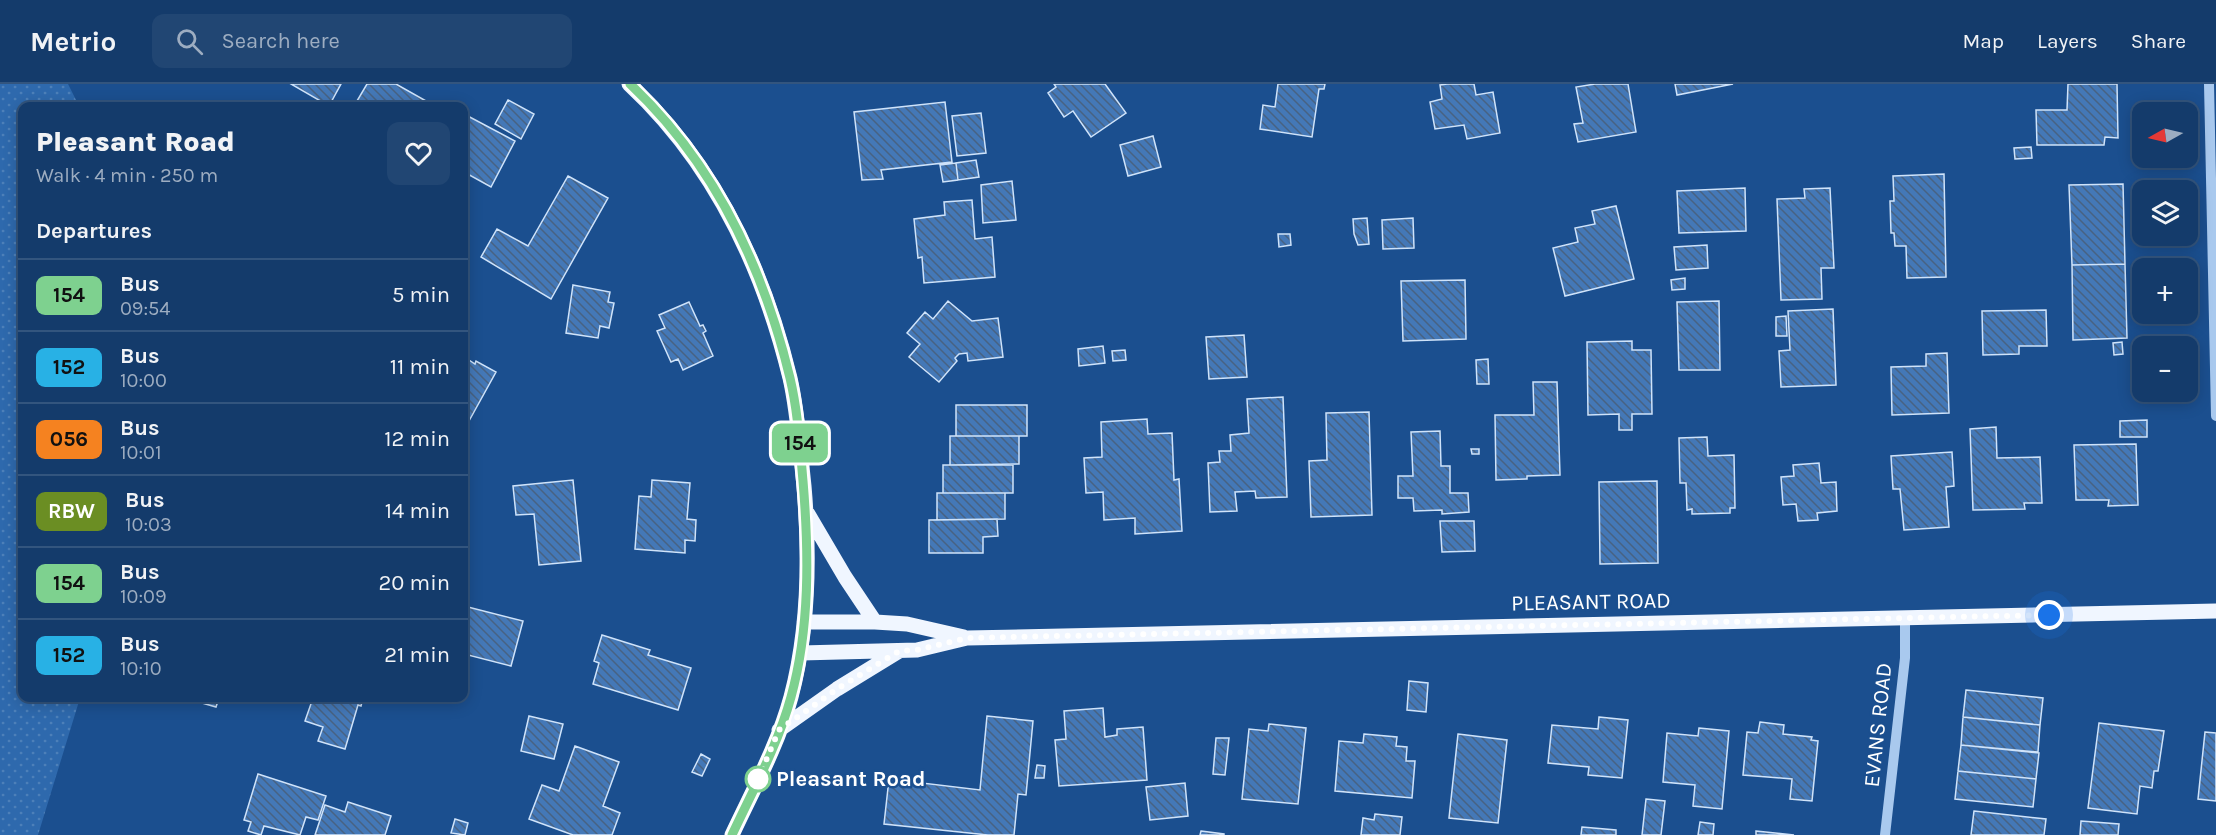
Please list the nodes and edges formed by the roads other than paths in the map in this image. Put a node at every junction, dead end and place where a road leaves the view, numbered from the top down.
1 (630, 84) edge
2 (2209, 84) edge
3 (2216, 416) edge
4 (806, 511) junction
5 (2216, 611) edge
6 (1905, 618) junction
7 (804, 622) junction
8 (874, 622) junction
9 (967, 638) junction
10 (899, 651) junction
11 (801, 653) junction
12 (779, 730) junction
13 (732, 835) edge
14 (1885, 835) edge

1 - 4 main road
2 - 3 street
4 - 7 main road
4 - 8 main road
5 - 6 main road, PLEASANT ROAD
6 - 9 main road, PLEASANT ROAD
6 - 14 street, EVANS ROAD
7 - 8 main road, PLEASANT ROAD
7 - 11 main road
8 - 9 main road, PLEASANT ROAD
9 - 10 main road, PLEASANT ROAD
10 - 11 main road, PLEASANT ROAD
10 - 12 main road
11 - 12 main road
12 - 13 main road

